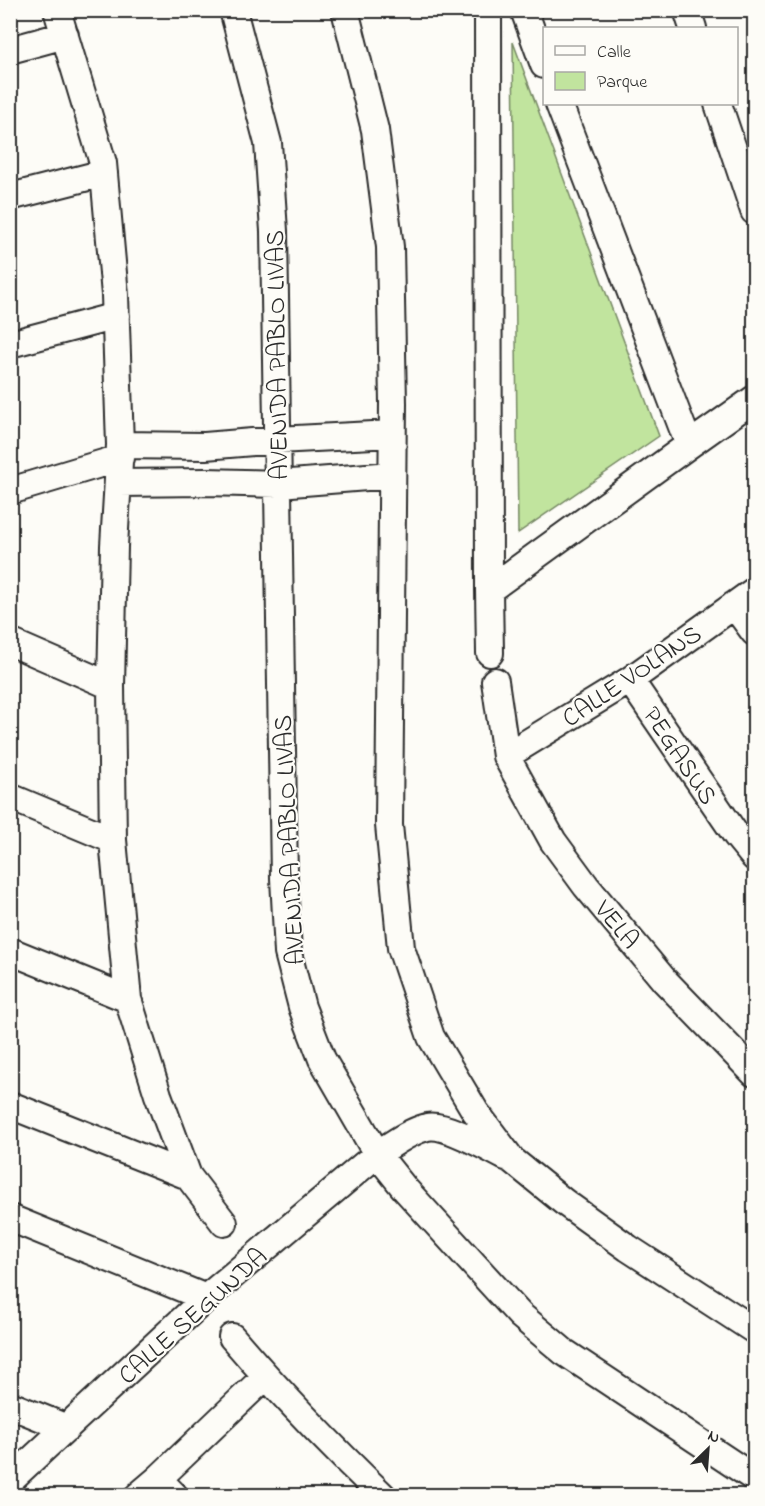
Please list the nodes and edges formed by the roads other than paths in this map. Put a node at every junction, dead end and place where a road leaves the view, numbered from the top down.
1 (57, 10) edge
2 (233, 10) edge
3 (345, 10) edge
4 (488, 10) edge
5 (524, 10) edge
6 (687, 10) edge
7 (693, 27) edge
8 (64, 35) junction
9 (10, 50) edge
10 (543, 62) edge
11 (559, 105) edge
12 (718, 105) edge
13 (104, 173) junction
14 (10, 196) edge
15 (754, 211) edge
16 (116, 316) junction
17 (10, 344) edge
18 (754, 399) edge
19 (392, 434) junction
20 (277, 440) junction
21 (688, 444) junction
22 (205, 446) junction
23 (120, 462) junction
24 (392, 475) junction
25 (206, 482) junction
26 (279, 484) junction
27 (10, 491) edge
28 (489, 590) junction
29 (744, 598) edge
30 (754, 632) edge
31 (10, 642) edge
32 (490, 653) dead end
33 (630, 680) junction
34 (495, 681) dead end
35 (111, 686) junction
36 (506, 756) junction
37 (10, 797) edge
38 (113, 840) junction
39 (754, 857) edge
40 (10, 951) edge
41 (128, 999) junction
42 (754, 1073) edge
43 (10, 1105) edge
44 (377, 1154) junction
45 (512, 1161) junction
46 (188, 1176) junction
47 (10, 1218) edge
48 (224, 1223) dead end
49 (206, 1298) junction
50 (754, 1330) edge
51 (232, 1337) dead end
52 (266, 1376) junction
53 (10, 1405) edge
54 (67, 1428) junction
55 (754, 1478) edge
56 (10, 1479) edge
57 (166, 1487) edge
58 (138, 1496) edge
59 (383, 1496) edge

1 - 8 street
2 - 20 street, AVENIDA PABLO LIVAS
3 - 19 street
4 - 28 street
5 - 10 street
6 - 7 street
8 - 9 street
8 - 13 street
11 - 21 street
12 - 15 street
13 - 14 street
13 - 16 street
16 - 17 street
16 - 23 street
18 - 21 street
19 - 20 street
19 - 24 street
20 - 22 street
20 - 26 street, AVENIDA PABLO LIVAS
21 - 28 street
22 - 23 street
22 - 25 street
23 - 25 street
23 - 27 street
23 - 35 street
24 - 26 street
24 - 45 street
25 - 26 street
26 - 44 street, AVENIDA PABLO LIVAS
28 - 32 street
29 - 30 street
29 - 33 street, CALLE VOLANS
31 - 35 street
33 - 36 street, CALLE VOLANS
33 - 39 street, PEGASUS
34 - 36 street
35 - 38 street
36 - 42 street, VELA
37 - 38 street
38 - 41 street
40 - 41 street
41 - 46 street
43 - 46 street
44 - 45 street, CALLE SEGUNDA
44 - 49 street, CALLE SEGUNDA
44 - 55 street, AVENIDA PABLO LIVAS
45 - 50 street
46 - 48 street
47 - 49 street
49 - 54 street, CALLE SEGUNDA
51 - 52 street
52 - 57 street
52 - 59 street
53 - 54 street
54 - 56 street, CALLE SEGUNDA
57 - 58 street

